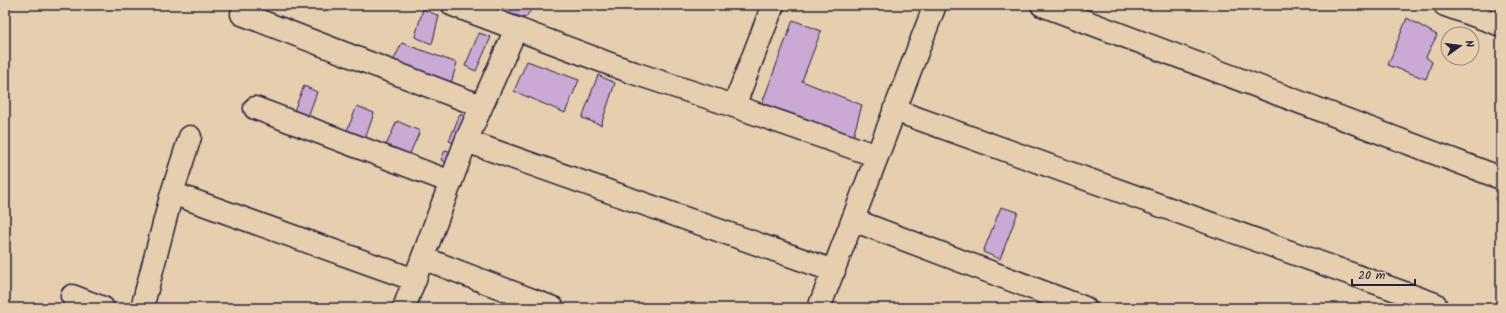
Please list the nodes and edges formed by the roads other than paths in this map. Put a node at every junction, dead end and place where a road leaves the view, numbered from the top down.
1 (454, 5) edge
2 (773, 5) edge
3 (934, 5) edge
4 (1042, 5) edge
5 (1444, 5) edge
6 (242, 14) dead end
7 (1501, 25) edge
8 (516, 29) junction
9 (481, 106) junction
10 (734, 106) junction
11 (255, 108) dead end
12 (894, 110) junction
13 (190, 137) dead end
14 (466, 141) junction
15 (877, 156) junction
16 (1501, 178) edge
17 (451, 182) junction
18 (172, 193) junction
19 (852, 220) junction
20 (423, 258) junction
21 (834, 271) junction
22 (415, 280) junction
23 (72, 296) dead end
24 (103, 308) edge
25 (142, 308) edge
26 (404, 308) edge
27 (553, 308) edge
28 (819, 308) edge
29 (1085, 308) edge
30 (1433, 308) edge

1 - 8 street
2 - 10 street
3 - 12 street
4 - 16 street
5 - 7 street
6 - 9 street
8 - 9 street
8 - 10 street
9 - 14 street
10 - 15 street
11 - 17 street
12 - 15 street
12 - 30 street
13 - 18 street
14 - 17 street
14 - 21 street
15 - 19 street
17 - 20 street
18 - 22 street
18 - 25 street
19 - 21 street
19 - 29 street
20 - 22 street
20 - 27 street
21 - 28 street
22 - 26 street
23 - 24 street

